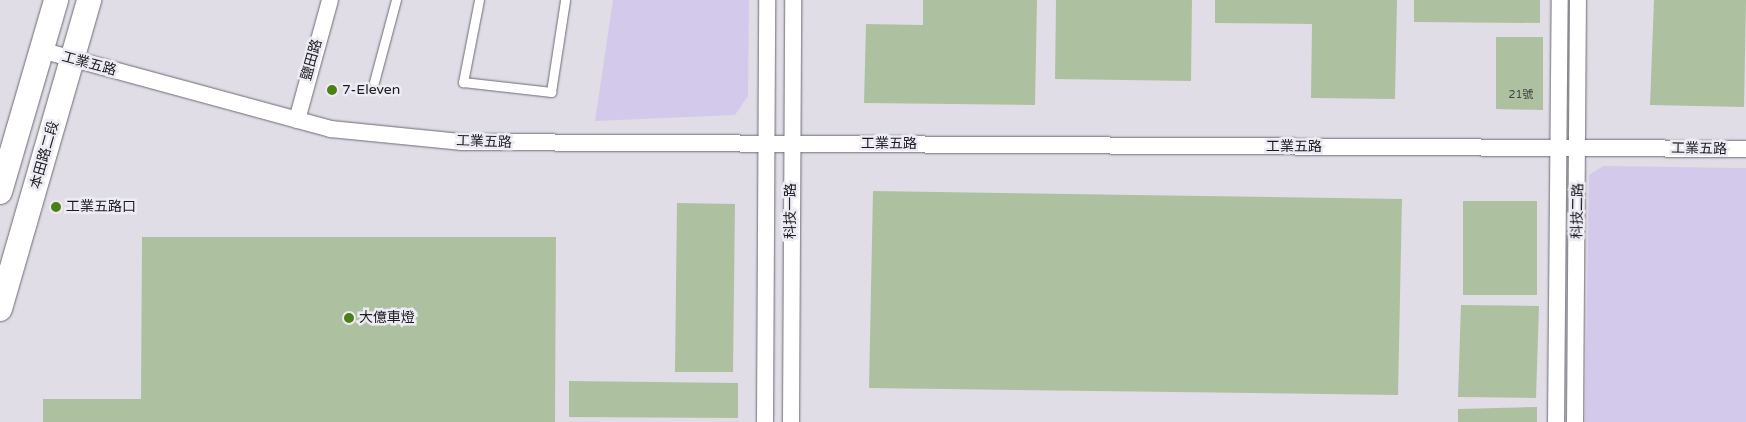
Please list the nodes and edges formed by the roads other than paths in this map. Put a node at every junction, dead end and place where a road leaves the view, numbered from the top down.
1 (56, 0) edge
2 (89, 0) edge
3 (330, 0) edge
4 (396, 0) edge
5 (479, 0) edge
6 (565, 0) edge
7 (766, 0) edge
8 (793, 0) edge
9 (1560, 0) edge
10 (1578, 0) edge
11 (44, 51) junction
12 (72, 59) junction
13 (374, 82) dead end
14 (297, 120) junction
15 (767, 142) junction
16 (791, 143) junction
17 (1557, 148) junction
18 (1579, 148) junction
19 (1746, 149) edge
20 (0, 192) edge
21 (0, 309) edge
22 (765, 422) edge
23 (791, 422) edge
24 (1556, 422) edge
25 (1575, 422) edge

1 - 11 street
2 - 12 street, 本田路二段
3 - 14 street, 鹽田路
4 - 13 lane
5 - 6 lane
7 - 15 street, 科技一路
8 - 16 street, 科技一路
9 - 17 street, 科技二路
10 - 18 street, 科技二路
11 - 12 street, 工業五路
11 - 20 street
12 - 14 street, 工業五路
12 - 21 street, 本田路二段
14 - 15 street, 工業五路
15 - 16 street, 工業五路
15 - 22 street, 科技一路
16 - 17 street, 工業五路
16 - 23 street, 科技一路
17 - 18 street, 工業五路
17 - 24 street, 科技二路
18 - 19 street, 工業五路
18 - 25 street, 科技二路

